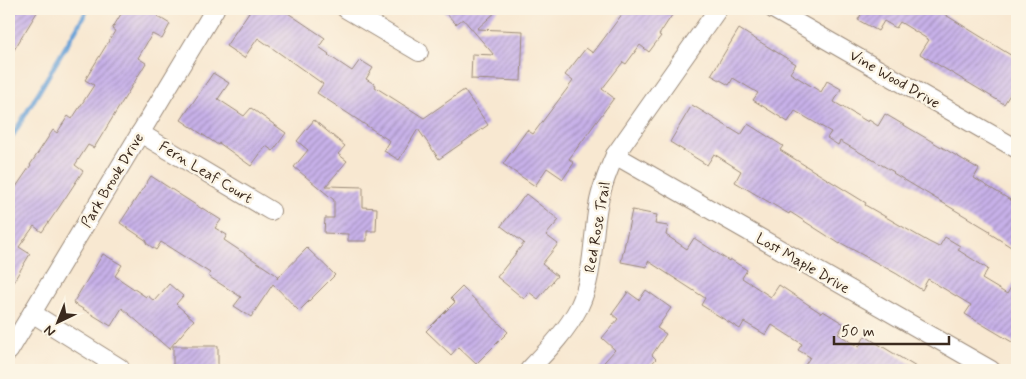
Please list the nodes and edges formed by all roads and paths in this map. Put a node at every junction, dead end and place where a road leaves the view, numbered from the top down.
1 (215, 9) edge
2 (346, 9) edge
3 (718, 9) edge
4 (773, 9) edge
5 (419, 52) dead end
6 (140, 133) junction
7 (1017, 149) edge
8 (615, 155) junction
9 (271, 211) dead end
10 (32, 313) junction
11 (9, 351) edge
12 (120, 368) dead end
13 (529, 370) edge
14 (991, 370) edge

1 - 6 street, Park Brook Drive
2 - 5 street
3 - 8 street, Red Rose Trail
4 - 7 street, Vine Wood Drive
6 - 9 street, Fern Leaf Court
6 - 10 street, Park Brook Drive
8 - 13 street, Red Rose Trail
8 - 14 street, Lost Maple Drive
10 - 11 street, Park Brook Drive
10 - 12 street

